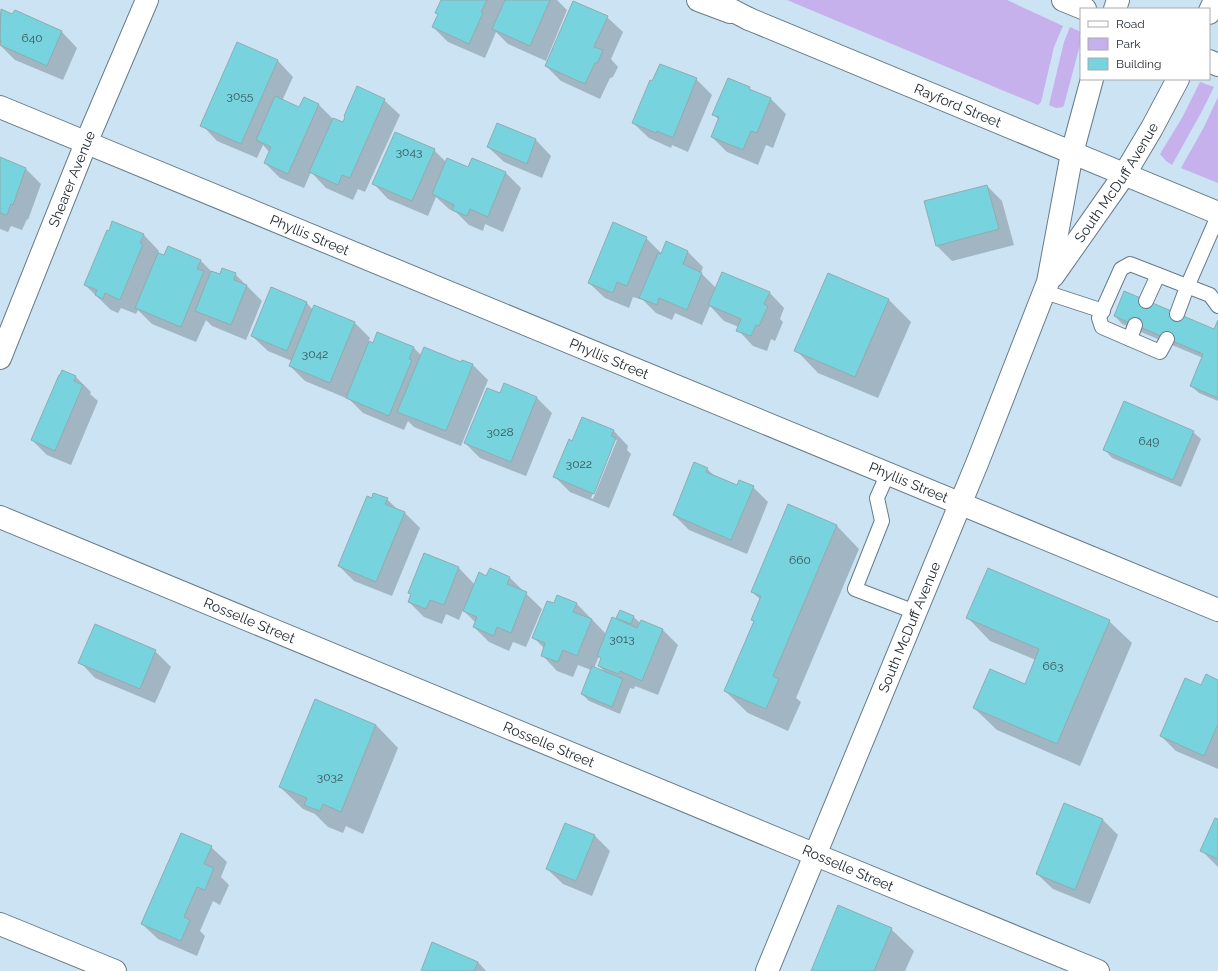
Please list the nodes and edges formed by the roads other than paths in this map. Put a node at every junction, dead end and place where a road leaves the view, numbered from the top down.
1 (147, 0) edge
2 (698, 0) edge
3 (712, 0) edge
4 (1063, 0) edge
5 (1215, 0) edge
6 (1083, 8) edge
7 (1210, 11) edge
8 (749, 19) junction
9 (1092, 80) edge
10 (1177, 80) edge
11 (0, 107) edge
12 (86, 142) junction
13 (1072, 153) junction
14 (1124, 175) junction
15 (1218, 214) edge
16 (1158, 275) junction
17 (1047, 287) junction
18 (1187, 287) junction
19 (1215, 298) edge
20 (1146, 301) dead end
21 (1103, 311) junction
22 (1177, 314) dead end
23 (1135, 325) dead end
24 (1130, 339) junction
25 (1167, 339) dead end
26 (0, 358) edge
27 (888, 473) junction
28 (960, 504) junction
29 (0, 517) edge
30 (1218, 610) edge
31 (915, 612) junction
32 (816, 855) junction
33 (0, 924) edge
34 (115, 971) edge
35 (767, 971) edge
36 (1098, 971) edge

1 - 12 main road, Shearer Avenue
2 - 8 main road, Rayford Street
3 - 8 main road
4 - 6 main road
5 - 7 main road
8 - 13 main road, Rayford Street
9 - 13 main road, South McDuff Avenue
10 - 14 main road, South McDuff Avenue
11 - 12 main road, Phyllis Street
12 - 26 main road, Shearer Avenue
12 - 27 main road, Phyllis Street
13 - 14 main road, Rayford Street
13 - 17 main road, South McDuff Avenue
14 - 15 main road, Rayford Street
14 - 17 main road, South McDuff Avenue
15 - 18 lane
16 - 18 lane
16 - 20 lane
16 - 21 lane
17 - 21 lane
17 - 28 main road, South McDuff Avenue
18 - 19 lane
18 - 22 lane
21 - 24 lane
23 - 24 lane
24 - 25 lane
27 - 28 main road, Phyllis Street
27 - 31 lane
28 - 30 main road, Phyllis Street
28 - 31 main road, South McDuff Avenue
29 - 32 main road, Rosselle Street
31 - 32 main road, South McDuff Avenue
32 - 35 main road, South McDuff Avenue
32 - 36 main road, Rosselle Street
33 - 34 main road

